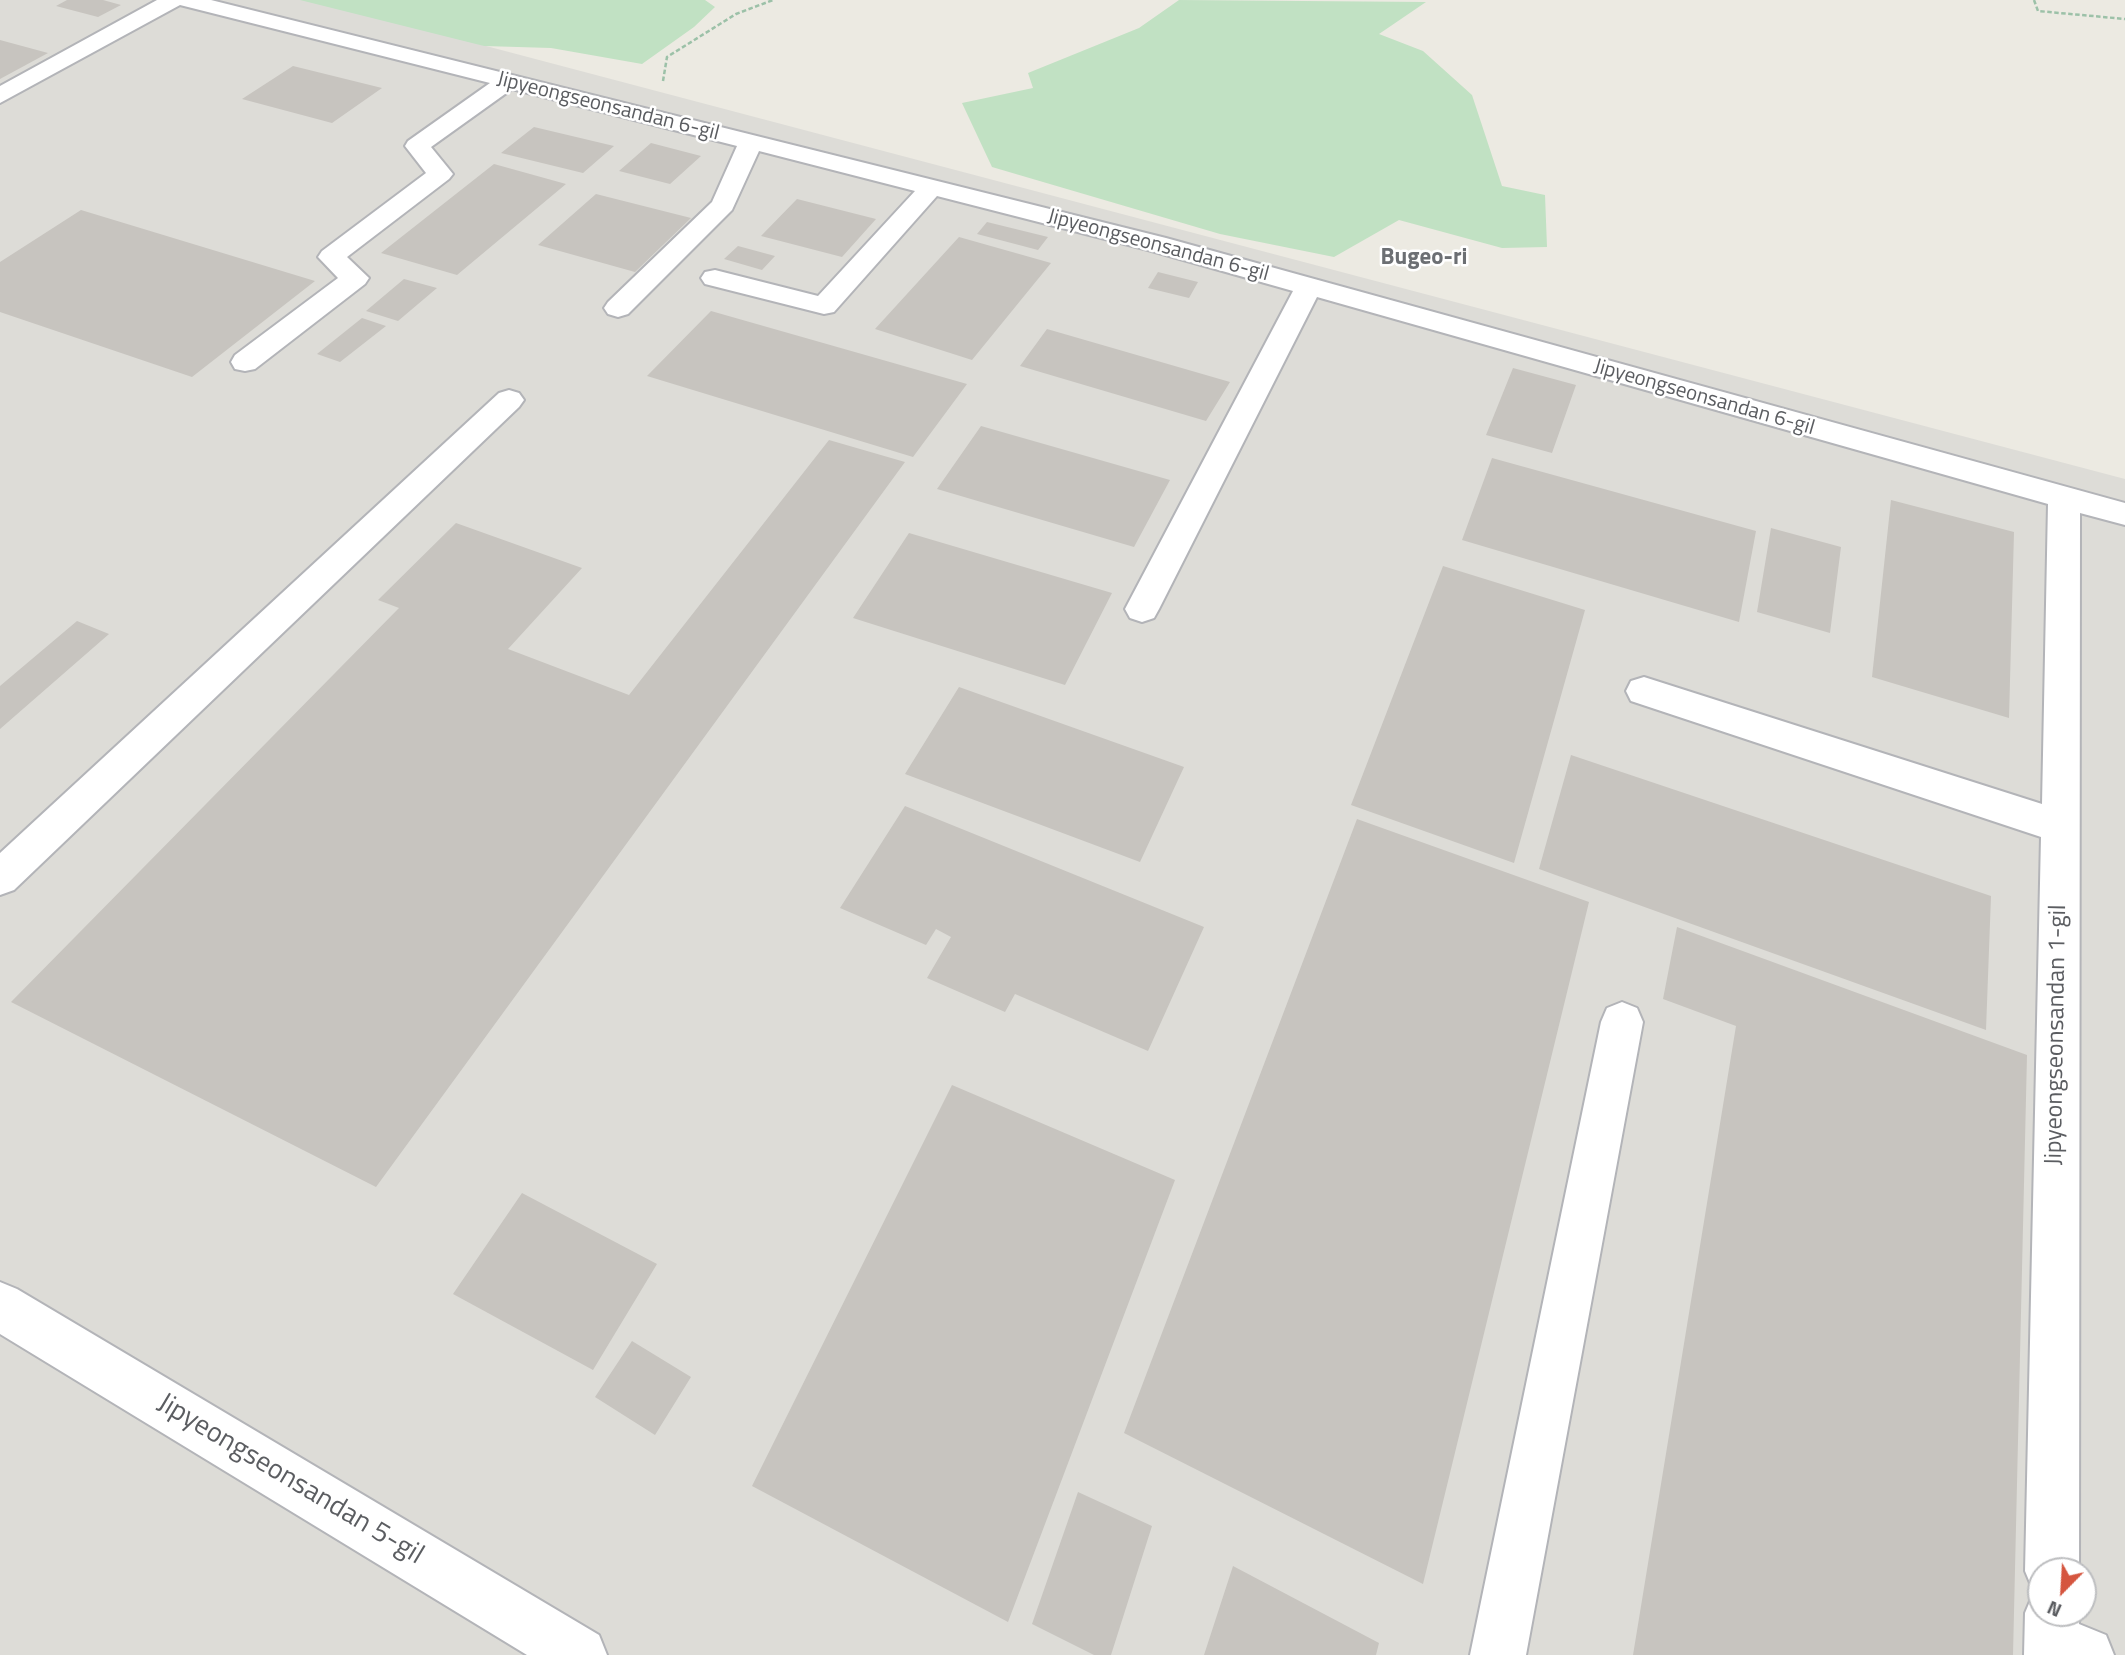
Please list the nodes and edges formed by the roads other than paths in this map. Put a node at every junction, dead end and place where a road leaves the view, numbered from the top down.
1 (173, 0) edge
2 (185, 0) edge
3 (507, 82) junction
4 (0, 96) edge
5 (750, 143) junction
6 (930, 189) junction
7 (715, 278) dead end
8 (1309, 286) junction
9 (618, 309) dead end
10 (245, 362) dead end
11 (509, 400) dead end
12 (2064, 499) junction
13 (2125, 514) edge
14 (1142, 609) dead end
15 (1644, 691) dead end
16 (2061, 827) junction
17 (0, 878) edge
18 (1622, 1022) dead end
19 (0, 1306) edge
20 (2052, 1557) edge
21 (579, 1655) edge
22 (1498, 1655) edge

1 - 4 street
2 - 3 street, Jipyeongseonsandan 6-gil
3 - 5 street, Jipyeongseonsandan 6-gil
3 - 10 street
5 - 6 street, Jipyeongseonsandan 6-gil
5 - 9 street
6 - 7 street
6 - 8 street, Jipyeongseonsandan 6-gil
8 - 12 street, Jipyeongseonsandan 6-gil
8 - 14 street
11 - 17 street
12 - 13 street, Jipyeongseonsandan 6-gil
12 - 16 street, Jipyeongseonsandan 1-gil
15 - 16 street
16 - 20 street, Jipyeongseonsandan 1-gil
18 - 22 street
19 - 21 street, Jipyeongseonsandan 5-gil

